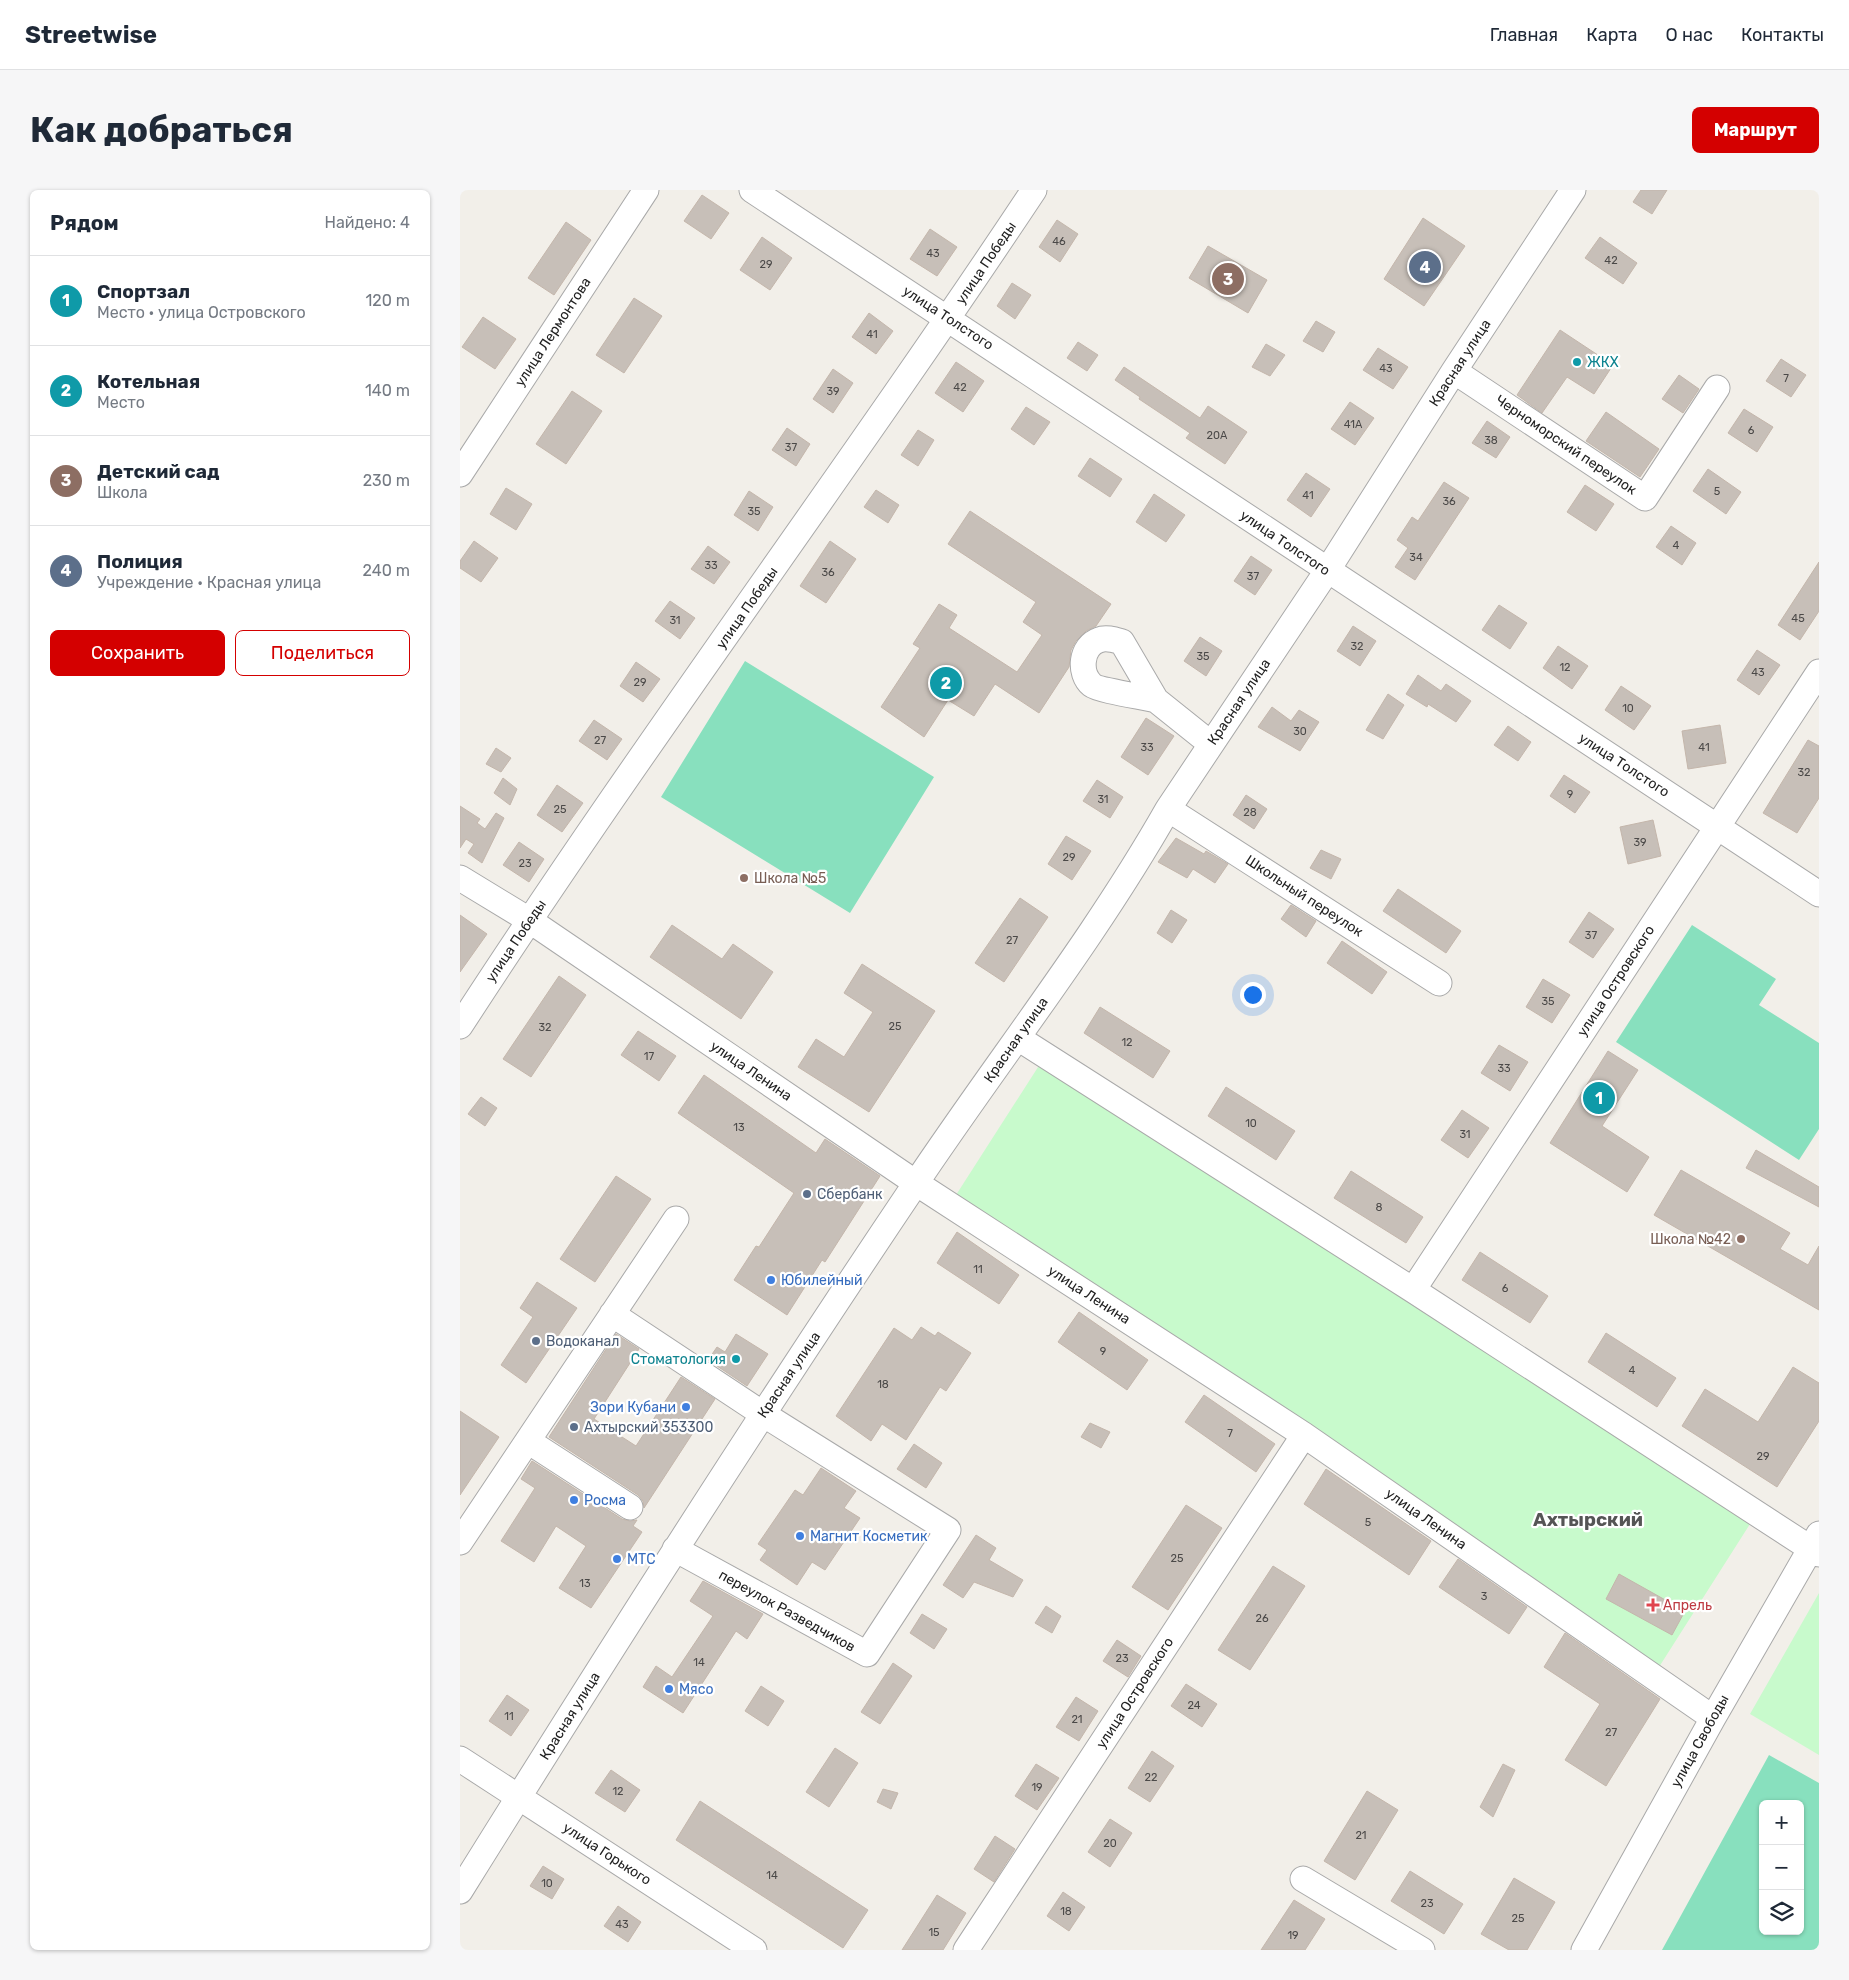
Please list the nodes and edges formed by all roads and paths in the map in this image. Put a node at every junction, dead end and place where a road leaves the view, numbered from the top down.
1 (646, 190) edge
2 (752, 190) edge
3 (1034, 190) edge
4 (1573, 190) edge
5 (949, 318) junction
6 (1454, 371) junction
7 (1717, 388) dead end
8 (460, 474) edge
9 (1327, 571) junction
10 (1819, 672) edge
11 (1156, 700) dead end
12 (1211, 744) junction
13 (1168, 809) junction
14 (1718, 826) junction
15 (460, 878) edge
16 (1819, 894) edge
17 (529, 920) junction
18 (1439, 983) dead end
19 (460, 1026) edge
20 (1018, 1038) junction
21 (916, 1182) junction
22 (676, 1218) dead end
23 (1413, 1290) junction
24 (612, 1314) junction
25 (763, 1414) junction
26 (1304, 1435) junction
27 (528, 1441) junction
28 (630, 1507) dead end
29 (460, 1542) edge
30 (1816, 1545) edge
31 (675, 1549) junction
32 (1713, 1718) junction
33 (460, 1759) edge
34 (518, 1797) junction
35 (1304, 1880) dead end
36 (460, 1891) edge
37 (754, 1950) edge
38 (966, 1950) edge
39 (1422, 1950) edge
40 (1584, 1950) edge

1 - 8 street, улица Лермонтова
2 - 5 street, улица Толстого
3 - 5 street, улица Победы
4 - 6 street, Красная улица
5 - 9 street, улица Толстого
5 - 17 street, улица Победы
6 - 7 street, Черноморский переулок
6 - 9 street, Красная улица
9 - 12 street, Красная улица
9 - 14 street, улица Толстого
10 - 14 street, улица Островского
11 - 12 street
12 - 13 street, Красная улица
13 - 18 street, Школьный переулок
13 - 20 street, Красная улица
14 - 16 street, улица Толстого
14 - 23 street, улица Островского
15 - 17 street, улица Ленина
17 - 19 street, улица Победы
17 - 21 street, улица Ленина
20 - 21 street, Красная улица
20 - 23 street
21 - 25 street, Красная улица
21 - 26 street, улица Ленина
22 - 24 street
23 - 30 street
24 - 25 street
24 - 27 street
25 - 31 street, Красная улица
25 - 31 street, переулок Разведчиков
26 - 32 street, улица Ленина
26 - 38 street, улица Островского
27 - 28 street
27 - 29 street
30 - 32 street, улица Свободы
31 - 34 street, Красная улица
32 - 40 street, улица Свободы
33 - 34 street, улица Горького
34 - 36 street, Красная улица
34 - 37 street, улица Горького
35 - 39 street

